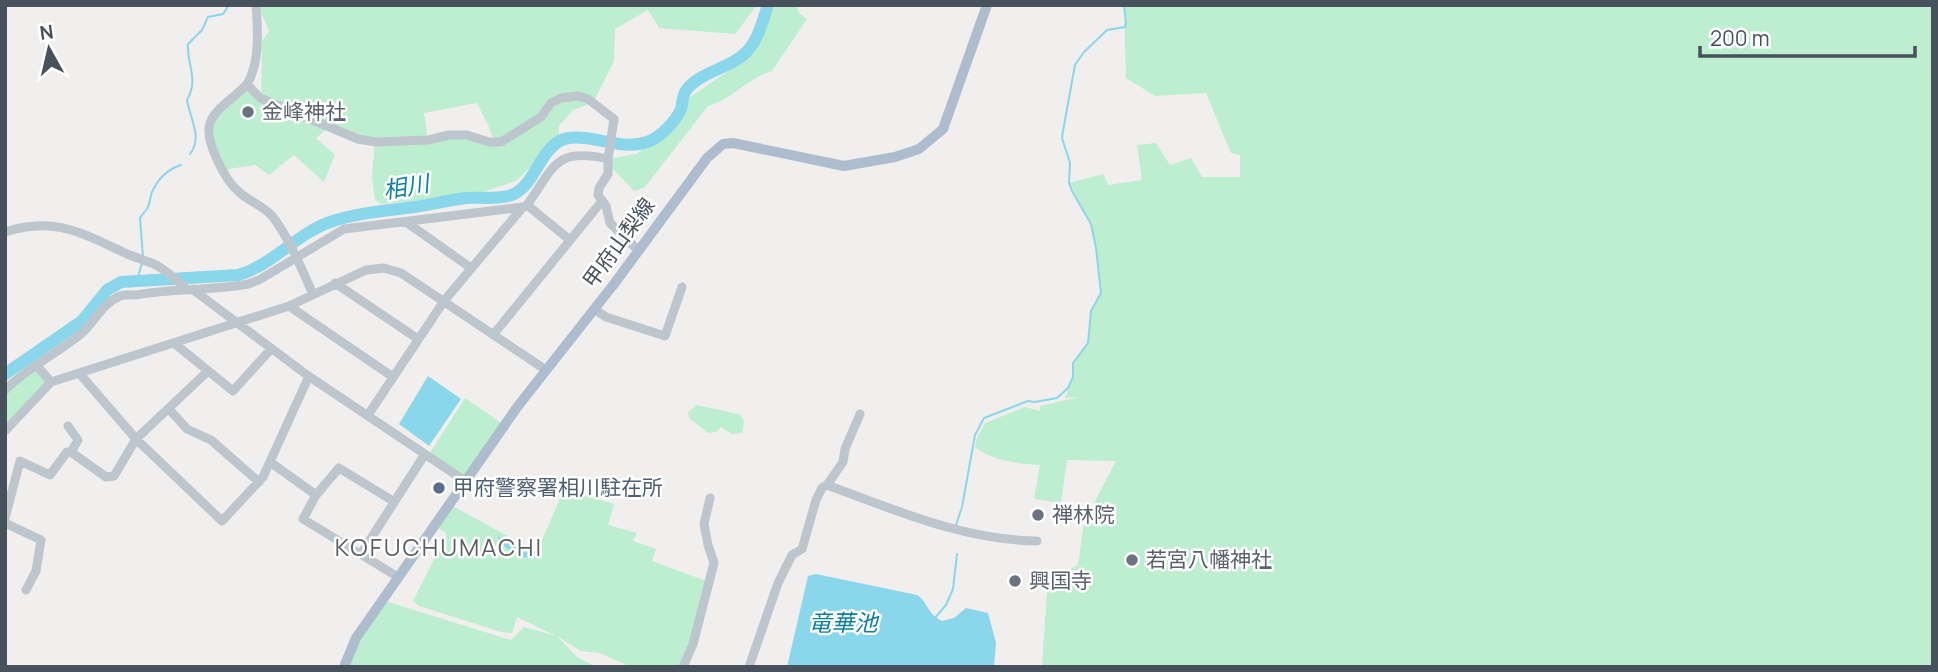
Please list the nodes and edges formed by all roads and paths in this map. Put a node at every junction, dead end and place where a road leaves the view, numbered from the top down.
1 (256, 5) edge
2 (987, 5) edge
3 (247, 84) junction
4 (608, 159) junction
5 (602, 201) junction
6 (525, 206) junction
7 (406, 222) junction
8 (5, 232) edge
9 (570, 240) junction
10 (639, 251) junction
11 (295, 255) junction
12 (471, 268) junction
13 (335, 284) junction
14 (187, 287) junction
15 (682, 287) dead end
16 (313, 294) junction
17 (443, 300) junction
18 (289, 306) junction
19 (594, 309) junction
20 (236, 323) junction
21 (493, 335) junction
22 (418, 340) junction
23 (174, 343) junction
24 (271, 349) junction
25 (37, 366) junction
26 (546, 370) junction
27 (208, 372) junction
28 (80, 374) junction
29 (309, 376) junction
30 (393, 377) junction
31 (51, 382) junction
32 (5, 390) edge
33 (169, 409) junction
34 (860, 414) dead end
35 (368, 415) junction
36 (68, 426) dead end
37 (5, 431) edge
38 (135, 439) junction
39 (71, 452) junction
40 (425, 454) junction
41 (270, 462) junction
42 (465, 481) junction
43 (259, 482) junction
44 (827, 485) junction
45 (9, 489) edge
46 (316, 495) junction
47 (709, 498) dead end
48 (393, 501) junction
49 (5, 520) edge
50 (1037, 541) dead end
51 (361, 554) junction
52 (398, 577) junction
53 (26, 590) dead end
54 (344, 667) edge
55 (683, 667) edge
56 (749, 667) edge

1 - 3 street
2 - 10 main road, 甲府山梨線
3 - 4 street
3 - 11 street
4 - 5 street
4 - 6 street
5 - 9 street
5 - 10 street
6 - 7 street
6 - 9 street
6 - 12 street
7 - 11 street
7 - 12 street
8 - 14 street
9 - 21 street
10 - 19 main road, 甲府山梨線
11 - 14 street
11 - 16 street
12 - 17 street
13 - 16 street
13 - 17 street
13 - 22 street
14 - 20 street
14 - 25 street
15 - 19 street
16 - 18 street
17 - 21 street
17 - 22 street
18 - 20 street
18 - 30 street
19 - 26 main road, 甲府山梨線
20 - 23 street
20 - 24 street
21 - 26 street
22 - 30 street
23 - 27 street
23 - 28 street
24 - 27 street
24 - 29 street
25 - 31 street
25 - 32 street
26 - 42 main road, 甲府山梨線
27 - 33 street
28 - 31 street
28 - 38 street
29 - 35 street
29 - 41 street
30 - 35 street
31 - 37 street
33 - 38 street
33 - 43 street
34 - 44 street
35 - 40 street
36 - 39 street
38 - 39 street
38 - 43 street
39 - 45 street
40 - 42 street
40 - 48 street
41 - 43 street
41 - 46 street
42 - 52 main road, 甲府山梨線
44 - 50 street
44 - 56 street
45 - 49 street
46 - 48 street
46 - 51 street
47 - 55 street
48 - 51 street
49 - 53 street
51 - 52 street
52 - 54 main road, 甲府山梨線

